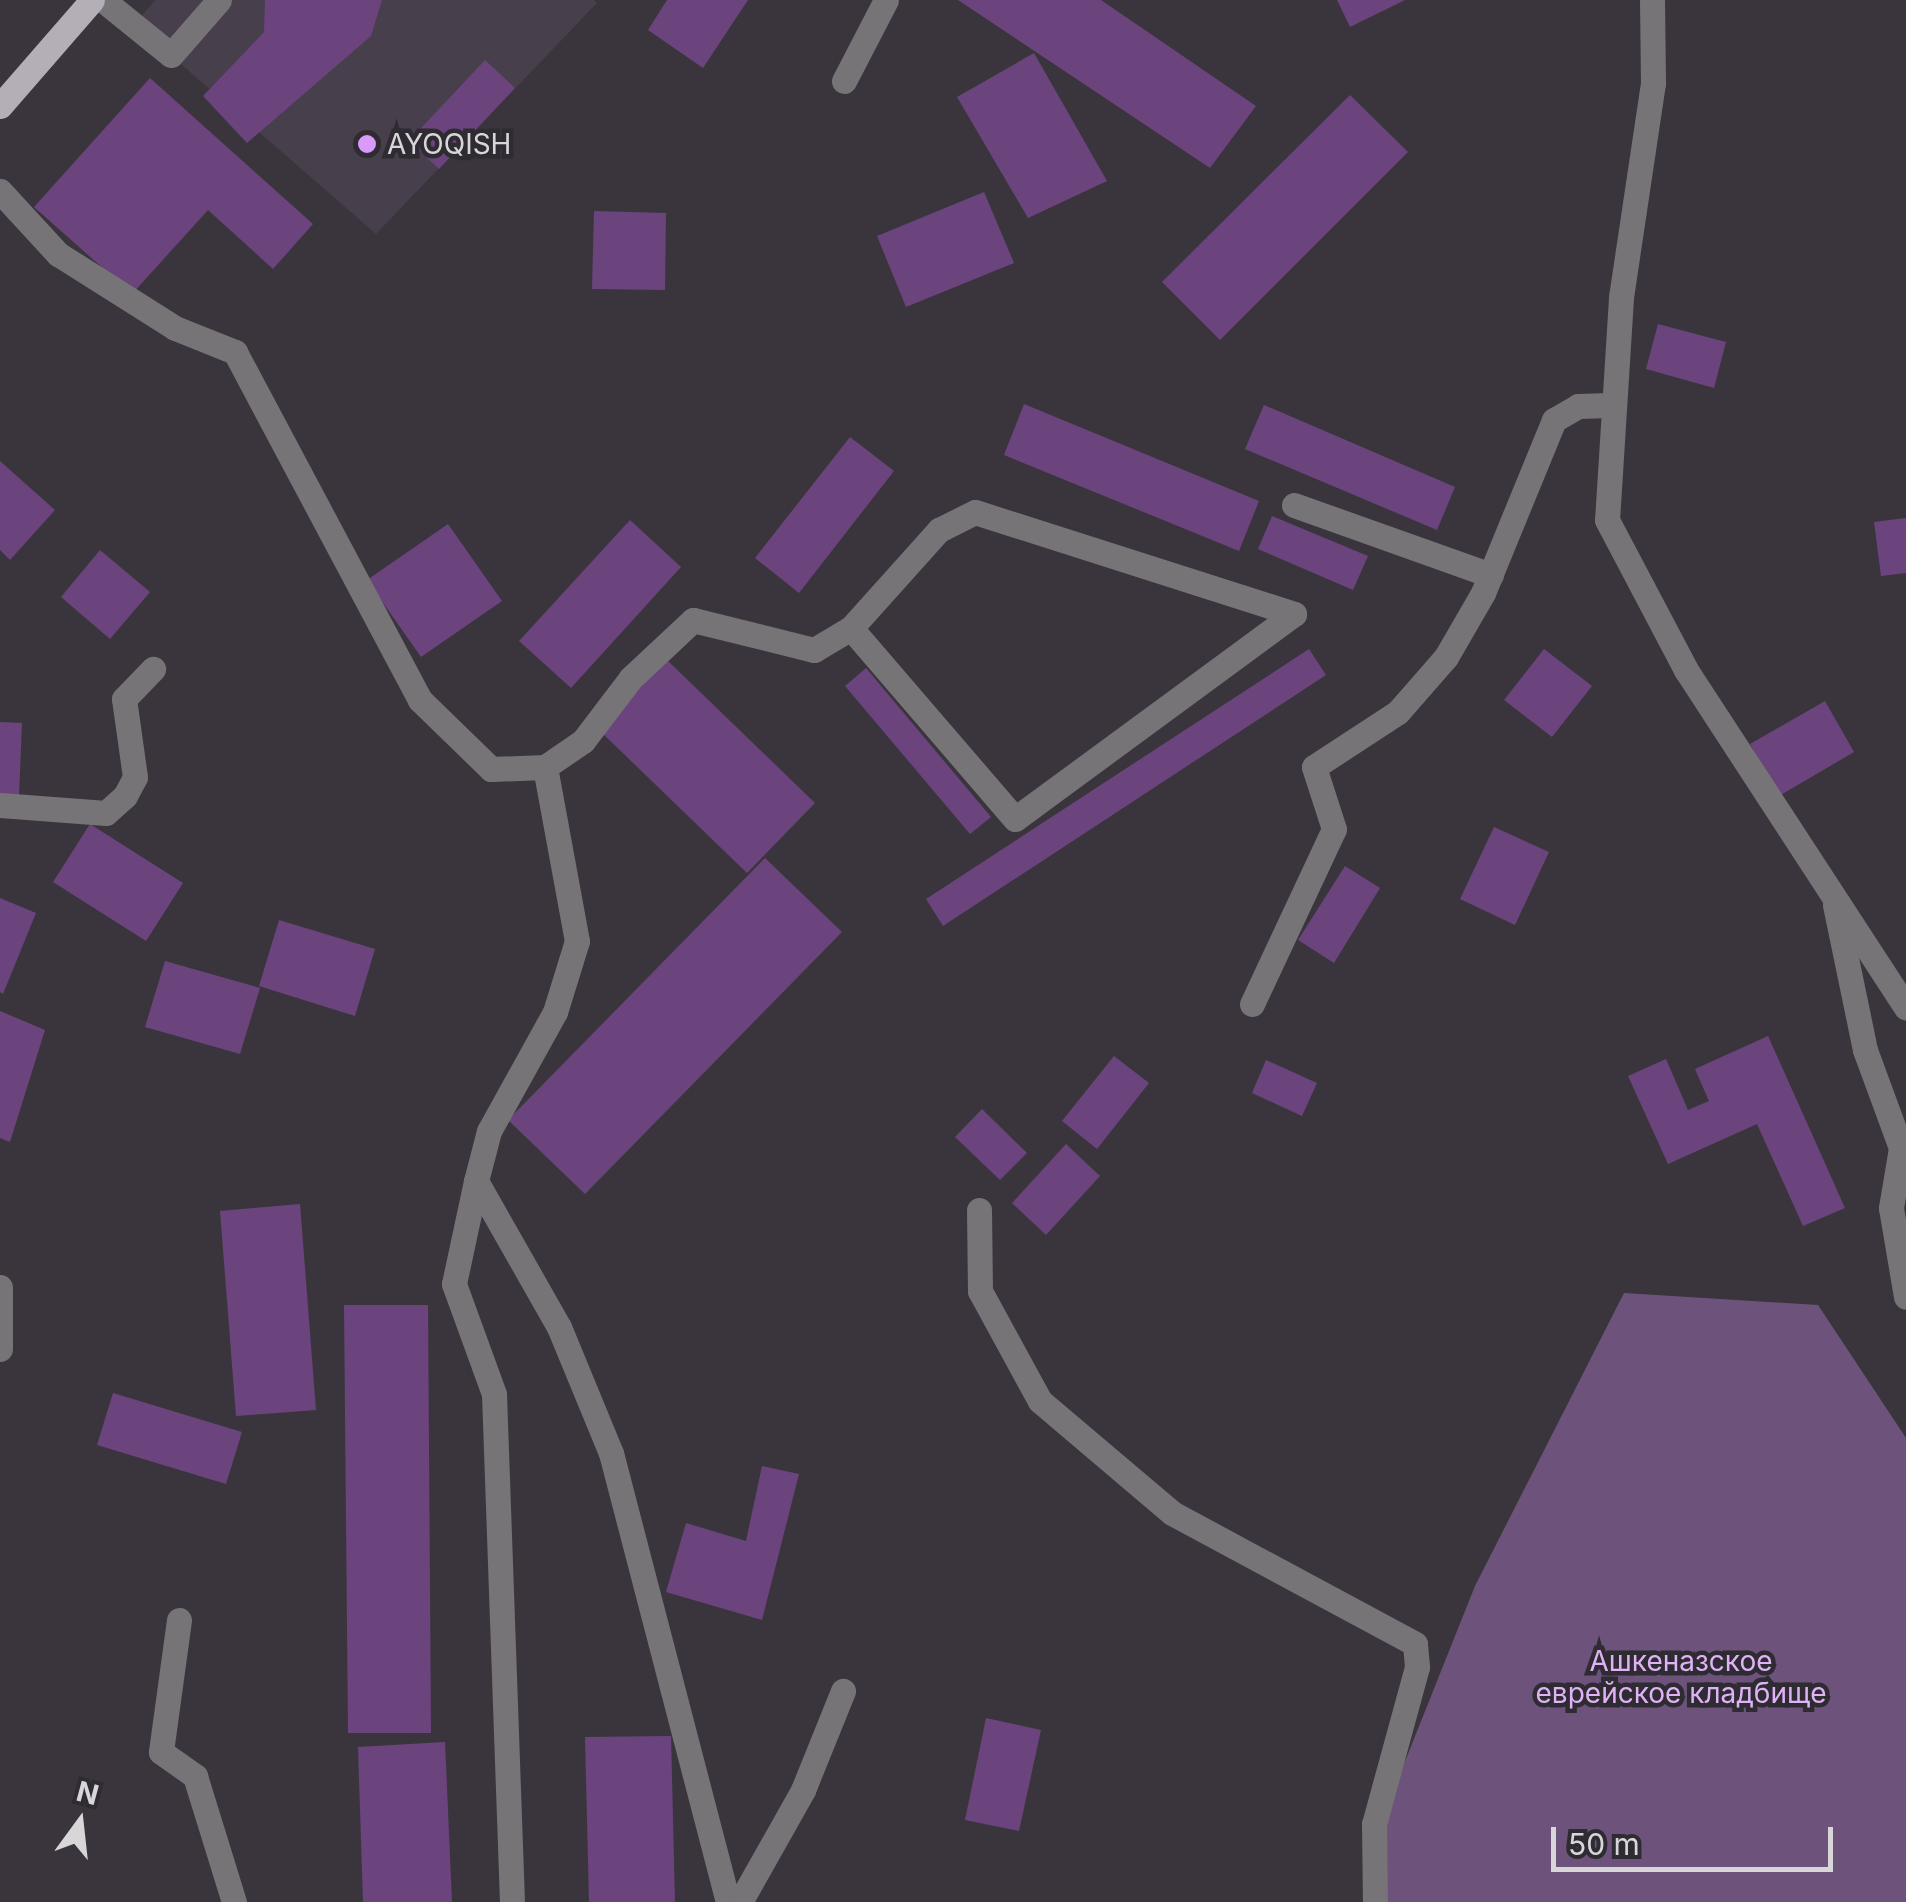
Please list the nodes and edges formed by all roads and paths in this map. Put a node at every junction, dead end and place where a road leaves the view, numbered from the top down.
1 (92, 0) edge
2 (103, 0) edge
3 (219, 0) edge
4 (886, 0) edge
5 (1652, 0) edge
6 (844, 82) dead end
7 (0, 106) edge
8 (0, 190) edge
9 (1610, 405) junction
10 (1294, 505) dead end
11 (1491, 575) junction
12 (851, 628) junction
13 (153, 669) dead end
14 (545, 767) junction
15 (0, 805) edge
16 (1832, 887) junction
17 (1252, 1004) dead end
18 (1906, 1008) edge
19 (476, 1181) junction
20 (979, 1210) dead end
21 (0, 1287) edge
22 (1906, 1297) edge
23 (0, 1349) edge
24 (179, 1620) dead end
25 (843, 1692) dead end
26 (234, 1902) edge
27 (512, 1902) edge
28 (728, 1902) edge
29 (740, 1902) edge
30 (1375, 1902) edge

1 - 7 main road
2 - 3 street
4 - 6 street
5 - 9 street
8 - 14 street
9 - 11 street
9 - 16 street
10 - 11 street
11 - 17 street
12 - 12 street
12 - 14 street
13 - 15 street
14 - 19 street
16 - 18 street
16 - 22 street
19 - 27 street
19 - 28 street
20 - 30 street
21 - 23 street
24 - 26 street
25 - 29 street

